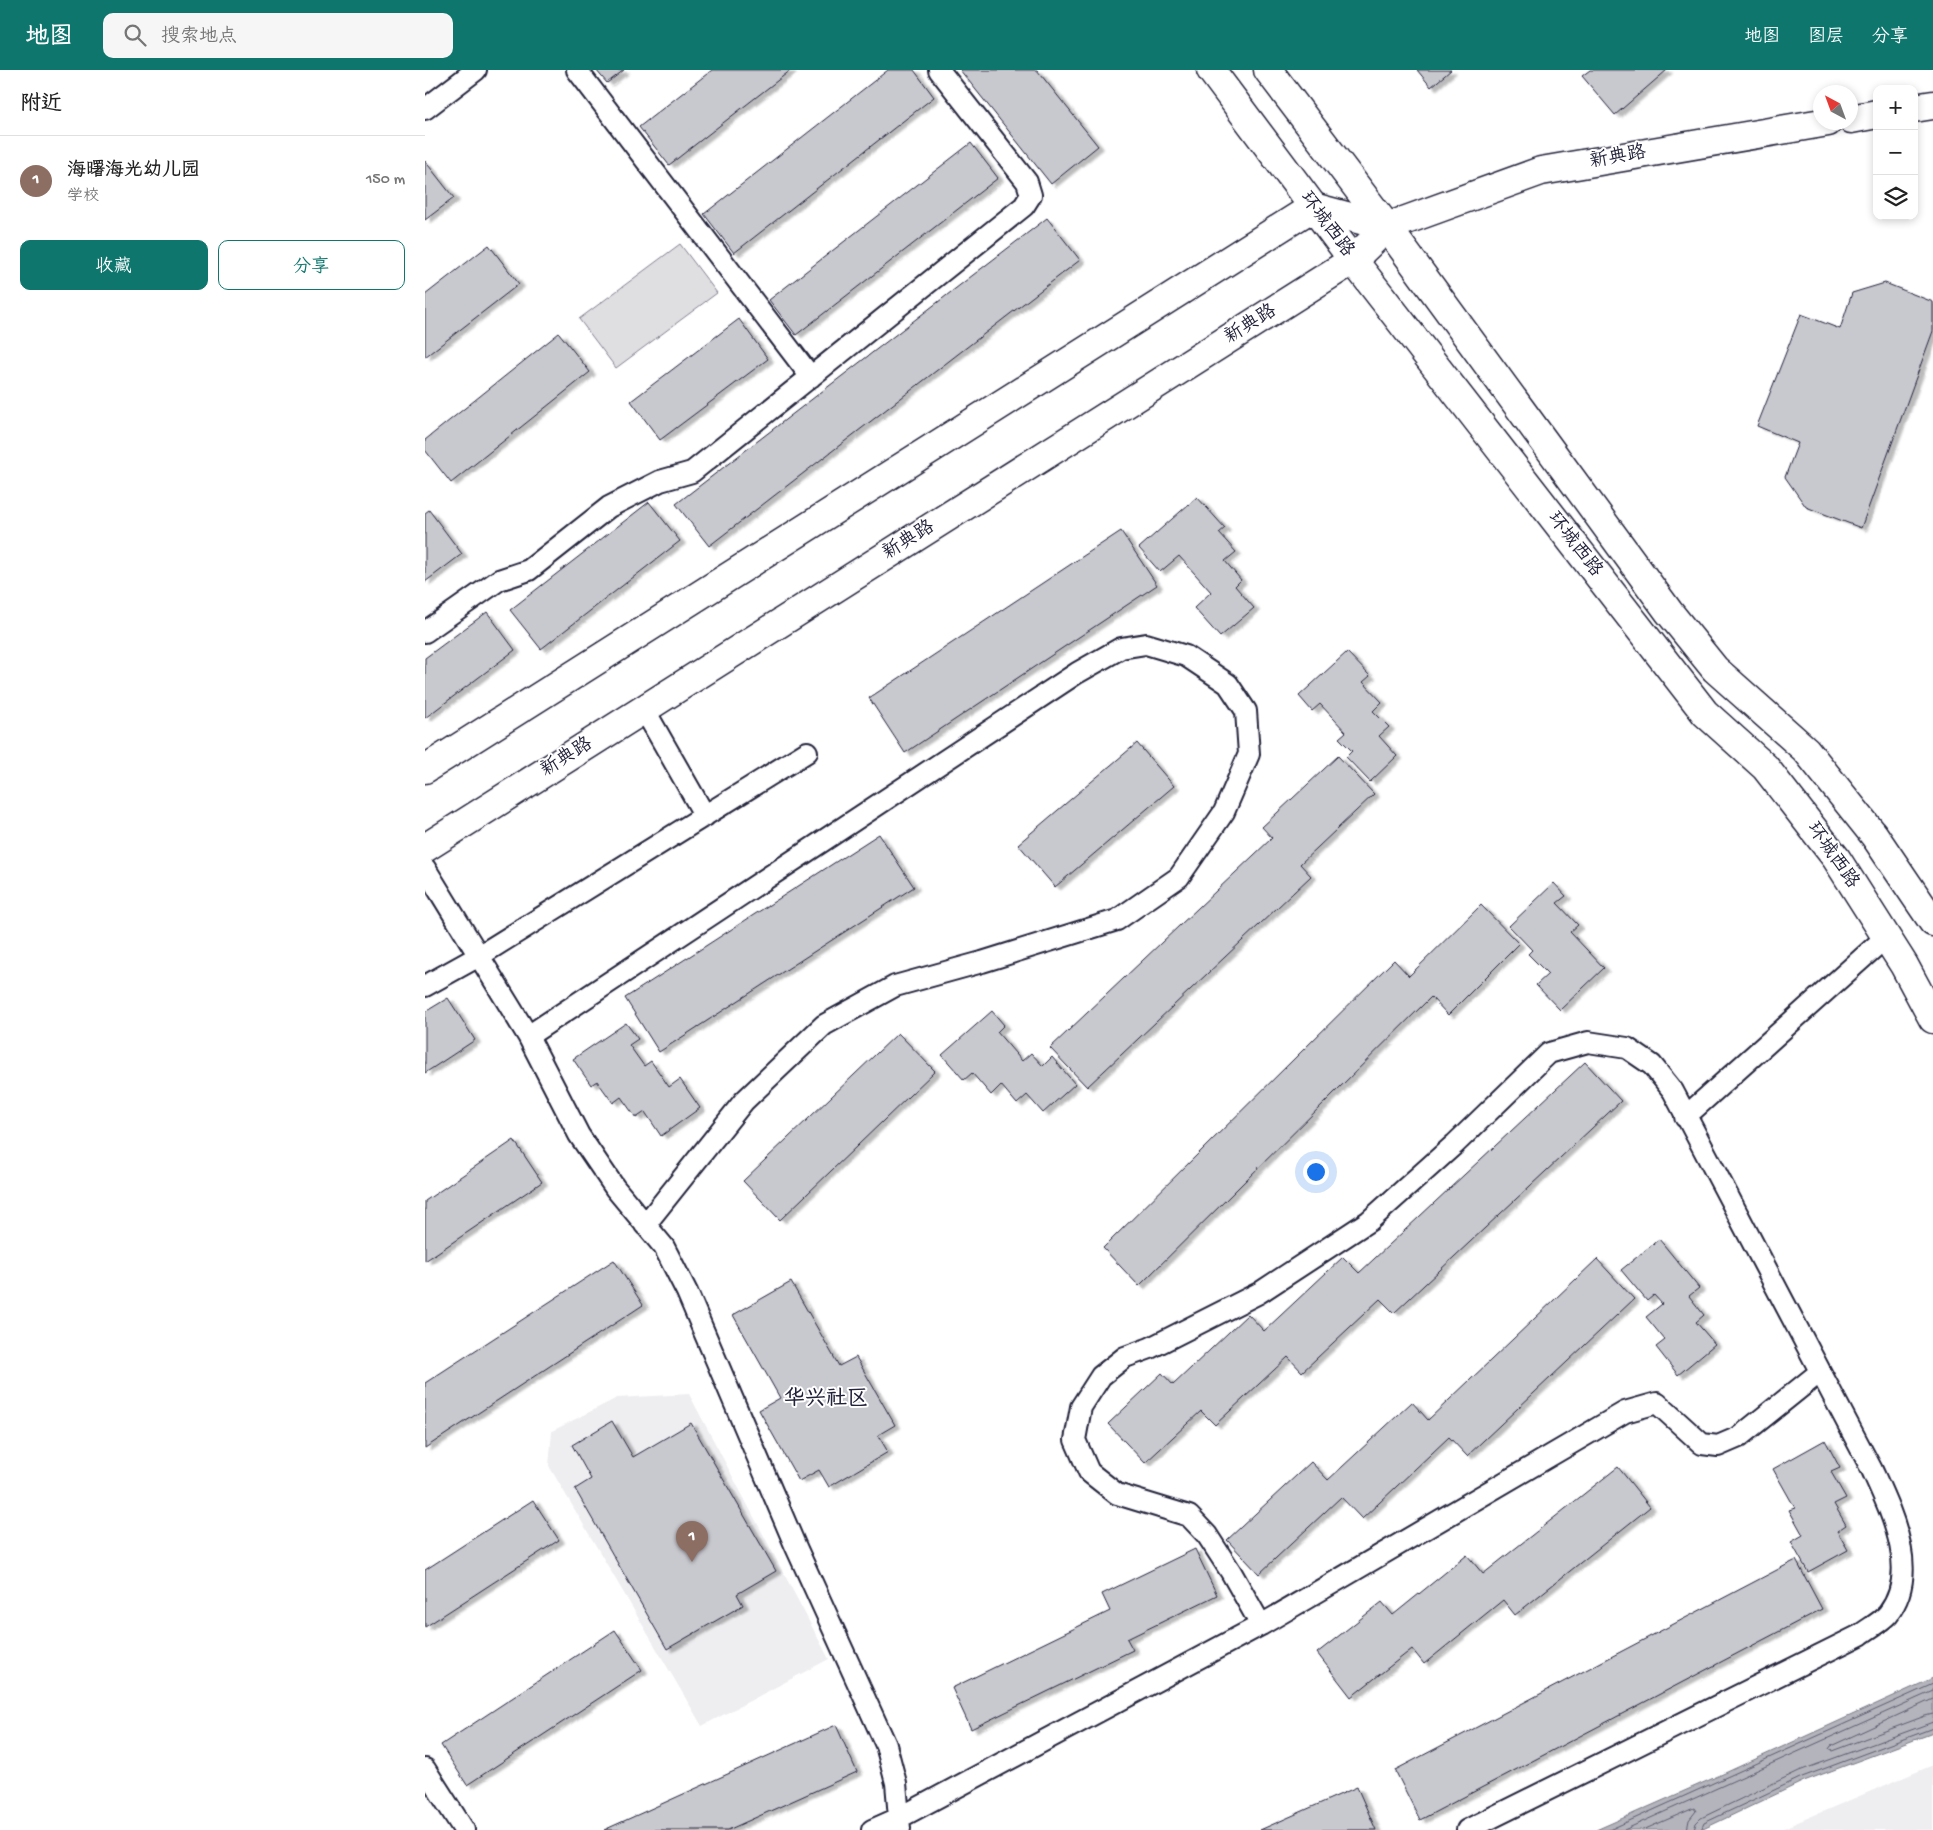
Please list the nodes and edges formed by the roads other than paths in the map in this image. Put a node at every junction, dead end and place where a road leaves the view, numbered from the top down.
1 (477, 70) edge
2 (577, 70) edge
3 (939, 70) edge
4 (1211, 70) edge
5 (1268, 70) edge
6 (1933, 105) edge
7 (1918, 107) edge
8 (425, 109) edge
9 (1873, 115) edge
10 (1858, 118) edge
11 (1813, 124) edge
12 (1313, 207) junction
13 (1387, 227) junction
14 (1353, 260) junction
15 (811, 377) junction
16 (425, 632) edge
17 (644, 709) junction
18 (807, 752) dead end
19 (425, 769) edge
20 (705, 816) junction
21 (425, 848) edge
22 (425, 868) edge
23 (1933, 922) edge
24 (1886, 936) junction
25 (479, 956) junction
26 (425, 986) edge
27 (1933, 1019) edge
28 (528, 1036) junction
29 (1685, 1118) junction
30 (645, 1225) junction
31 (1820, 1372) junction
32 (1261, 1625) junction
33 (425, 1769) edge
34 (899, 1824) edge
35 (465, 1830) edge
36 (872, 1830) edge
37 (1467, 1830) edge

1 - 8 lane
2 - 15 lane
3 - 15 lane
4 - 12 main road, 环城西路
5 - 13 main road, 环城西路
6 - 7 main road
9 - 10 main road
11 - 13 main road, 新典路
12 - 13 main road
12 - 14 main road, 环城西路
12 - 19 main road
13 - 14 main road, 新典路
13 - 23 main road, 环城西路
14 - 17 main road, 新典路
14 - 24 main road, 环城西路
15 - 16 lane
17 - 20 lane
17 - 21 main road, 新典路
18 - 20 lane
20 - 25 lane
22 - 25 lane
24 - 27 main road, 环城西路
24 - 29 lane
25 - 26 lane
25 - 28 lane
28 - 30 lane
28 - 30 lane
29 - 31 lane
29 - 32 lane
30 - 34 lane
31 - 32 lane
31 - 37 lane
32 - 34 lane
33 - 35 lane
34 - 36 lane

